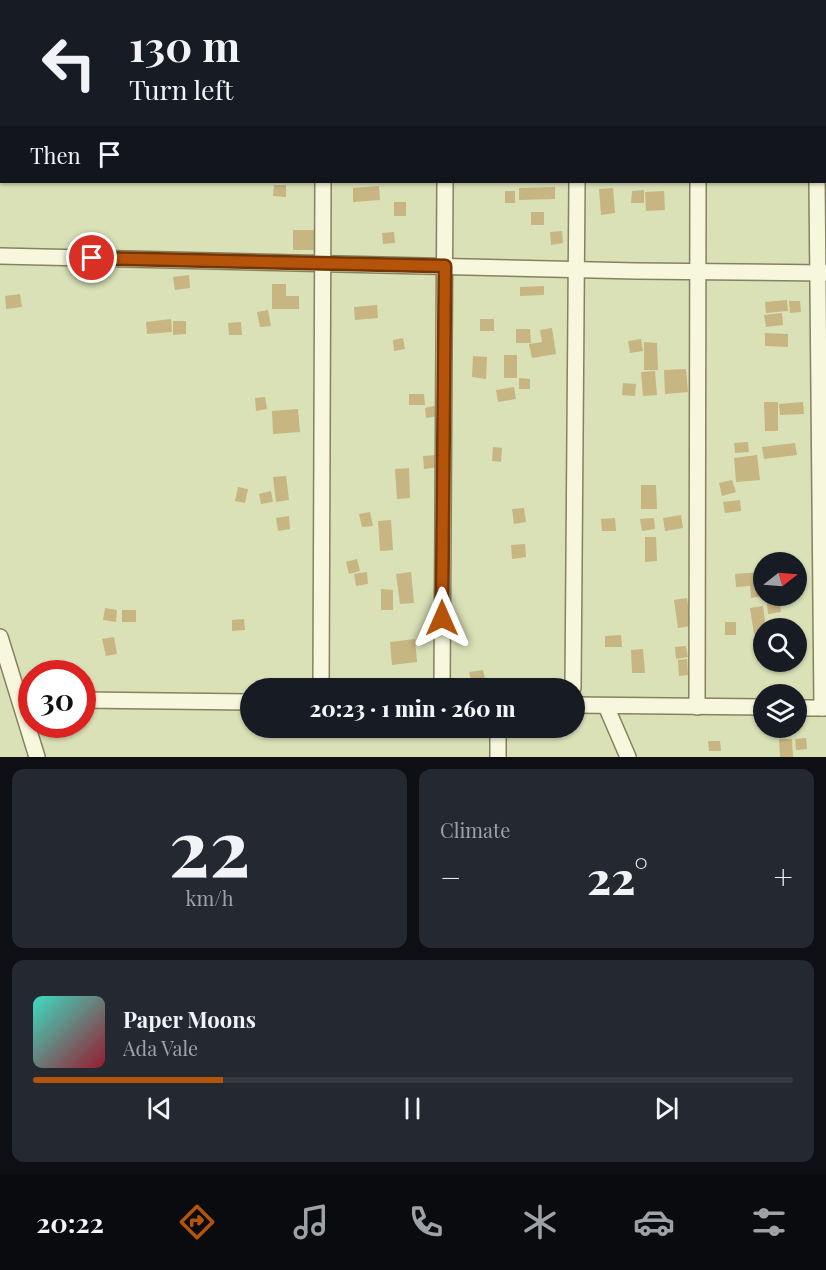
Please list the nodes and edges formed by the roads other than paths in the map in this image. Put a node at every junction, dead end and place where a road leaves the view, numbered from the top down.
1 (323, 183) edge
2 (445, 183) edge
3 (577, 183) edge
4 (698, 183) edge
5 (817, 183) edge
6 (0, 256) edge
7 (322, 263) junction
8 (445, 266) junction
9 (576, 269) junction
10 (698, 272) junction
11 (822, 273) edge
12 (0, 637) edge
13 (321, 678) edge
14 (442, 678) edge
15 (573, 678) edge
16 (13, 679) junction
17 (18, 682) edge
18 (96, 700) edge
19 (240, 702) edge
20 (585, 705) edge
21 (606, 706) junction
22 (696, 707) junction
23 (753, 708) edge
24 (807, 708) edge
25 (824, 708) edge
26 (498, 738) edge
27 (37, 757) edge
28 (498, 757) edge
29 (628, 757) edge

1 - 7 street
2 - 8 street
3 - 9 street
4 - 10 street
5 - 11 street
6 - 7 street
7 - 8 street
7 - 13 street
8 - 9 street
8 - 14 street
9 - 10 street
9 - 15 street
10 - 11 street
10 - 22 street
11 - 25 street
12 - 16 street
16 - 17 street
16 - 27 street
18 - 19 street
20 - 21 street
21 - 22 street
21 - 29 street
22 - 23 street
24 - 25 street
26 - 28 street

